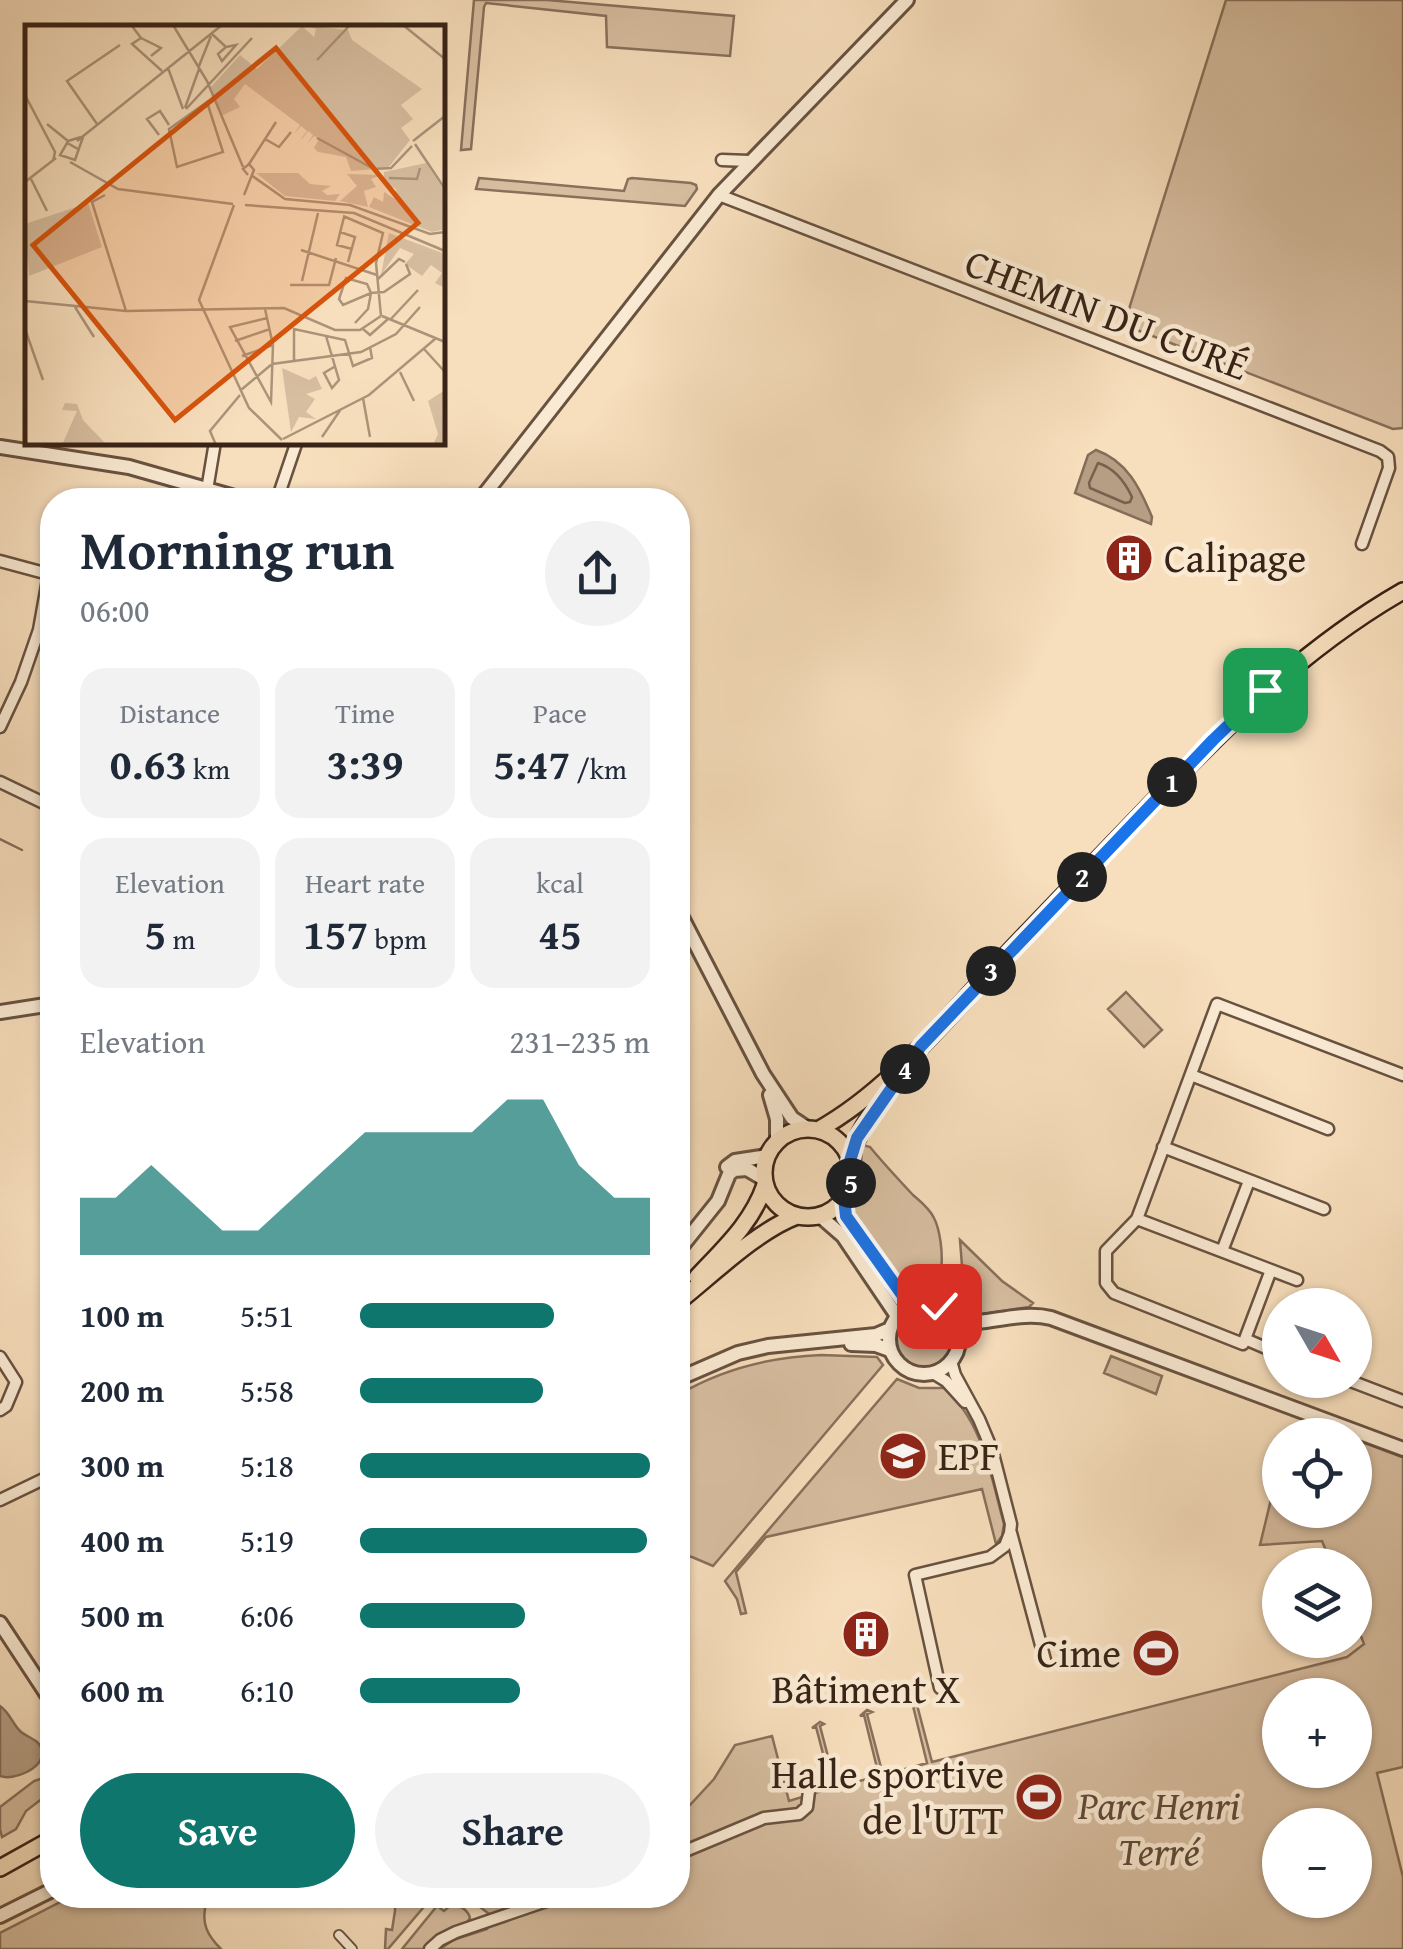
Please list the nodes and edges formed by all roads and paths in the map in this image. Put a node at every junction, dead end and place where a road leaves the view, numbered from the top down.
1 (908, 0) edge
2 (722, 160) dead end
3 (750, 162) junction
4 (719, 195) junction
5 (214, 445) edge
6 (296, 445) edge
7 (0, 447) edge
8 (200, 488) edge
9 (207, 488) edge
10 (281, 488) edge
11 (489, 488) edge
12 (1362, 544) dead end
13 (0, 561) edge
14 (40, 572) edge
15 (1403, 591) edge
16 (40, 625) edge
17 (0, 727) edge
18 (0, 782) edge
19 (40, 801) edge
20 (690, 933) edge
21 (40, 1006) edge
22 (0, 1012) edge
23 (921, 1046) junction
24 (763, 1074) junction
25 (1191, 1075) junction
26 (1403, 1075) edge
27 (812, 1129) junction
28 (1328, 1129) dead end
29 (776, 1141) junction
30 (1164, 1147) junction
31 (766, 1156) junction
32 (850, 1161) junction
33 (1249, 1180) junction
34 (764, 1182) junction
35 (844, 1198) junction
36 (710, 1210) junction
37 (1324, 1210) dead end
38 (797, 1216) junction
39 (820, 1216) junction
40 (1137, 1219) junction
41 (690, 1236) edge
42 (1222, 1251) junction
43 (1272, 1270) junction
44 (1297, 1280) dead end
45 (690, 1286) edge
46 (690, 1290) edge
47 (913, 1305) junction
48 (1009, 1318) junction
49 (894, 1322) junction
50 (955, 1322) junction
51 (1245, 1339) junction
52 (960, 1340) junction
53 (798, 1342) junction
54 (1262, 1346) edge
55 (890, 1350) junction
56 (0, 1357) edge
57 (951, 1362) junction
58 (690, 1373) edge
59 (933, 1373) junction
60 (1372, 1389) edge
61 (1403, 1401) edge
62 (0, 1410) edge
63 (979, 1420) junction
64 (1403, 1449) edge
65 (40, 1481) edge
66 (0, 1500) edge
67 (1010, 1533) junction
68 (0, 1623) edge
69 (1045, 1660) dead end
70 (40, 1684) edge
71 (940, 1688) dead end
72 (809, 1792) dead end
73 (40, 1846) edge
74 (690, 1849) edge
75 (0, 1868) edge
76 (40, 1896) edge
77 (526, 1908) edge
78 (0, 1916) edge
79 (339, 1935) dead end
80 (352, 1949) edge
81 (430, 1949) edge

1 - 3 street
2 - 3 street
3 - 4 street
4 - 11 street
4 - 12 street, CHEMIN DU CURÉ
5 - 9 street
6 - 10 street
7 - 8 street
13 - 14 street
15 - 23 main road
16 - 17 street
18 - 19 street
20 - 24 street
21 - 22 street
23 - 27 main road
23 - 32 main road
24 - 27 street
24 - 29 street
25 - 26 street
25 - 28 street
25 - 30 street
27 - 29 main road
27 - 32 main road
29 - 31 main road
30 - 33 street
30 - 40 street
31 - 34 main road
31 - 36 street
32 - 35 main road
33 - 37 street
33 - 42 street
34 - 36 street
34 - 38 main road
34 - 45 main road
35 - 39 main road
35 - 47 street
36 - 41 street
38 - 39 main road
38 - 46 main road
39 - 49 street
40 - 42 street
40 - 51 street
42 - 43 street
43 - 44 street
43 - 51 street
47 - 49 street
47 - 50 street
48 - 50 street
48 - 52 street
48 - 64 street
49 - 53 street
49 - 55 street
50 - 52 street
51 - 54 street
52 - 57 street
53 - 55 street
53 - 58 street
55 - 59 street
56 - 62 street
57 - 59 street
57 - 63 street
59 - 63 street
60 - 61 street
63 - 67 street
65 - 66 street
67 - 69 street
67 - 71 street
68 - 70 street
72 - 74 street
73 - 75 main road
76 - 78 street
77 - 81 street
79 - 80 street

